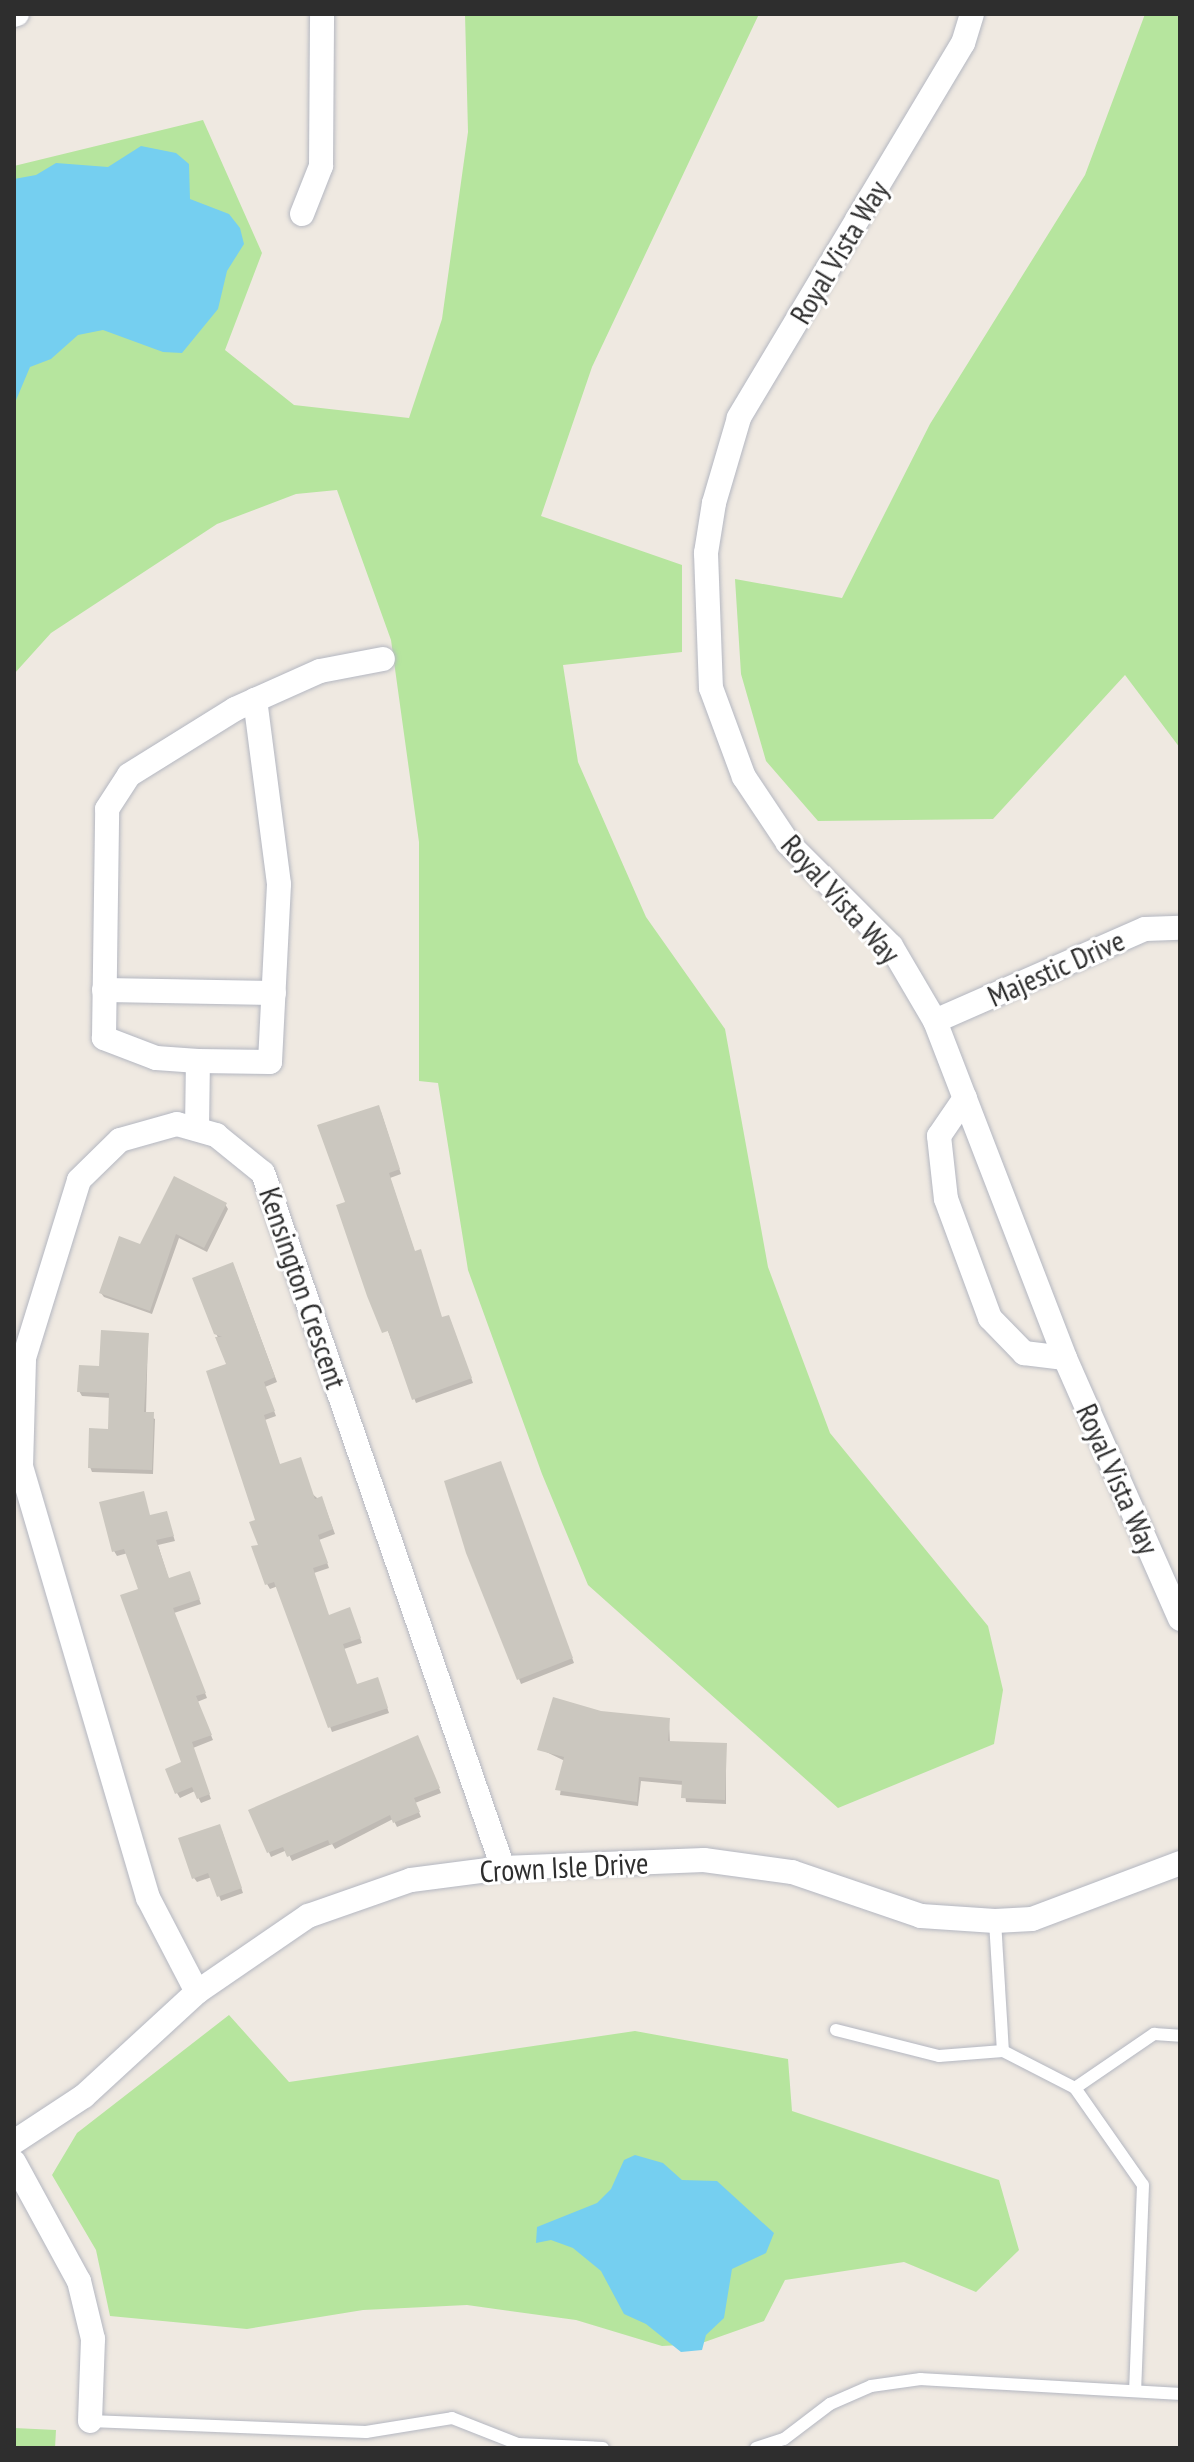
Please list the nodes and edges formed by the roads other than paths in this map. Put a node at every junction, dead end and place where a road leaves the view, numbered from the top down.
1 (322, 14) edge
2 (972, 14) edge
3 (302, 214) dead end
4 (383, 659) dead end
5 (255, 700) junction
6 (1180, 928) edge
7 (104, 990) junction
8 (274, 993) junction
9 (935, 1021) junction
10 (198, 1061) junction
11 (965, 1098) junction
12 (197, 1129) junction
13 (1065, 1358) junction
14 (1180, 1619) edge
15 (1180, 1846) edge
16 (503, 1868) junction
17 (1173, 1870) edge
18 (995, 1921) junction
19 (197, 1992) junction
20 (836, 2030) dead end
21 (1180, 2036) edge
22 (1003, 2051) junction
23 (1075, 2088) junction
24 (14, 2142) edge
25 (14, 2162) edge
26 (1135, 2391) junction
27 (1180, 2394) edge
28 (90, 2421) joint
29 (603, 2448) edge
30 (756, 2448) edge

1 - 3 street
2 - 9 street, Royal Vista Way
4 - 5 street
5 - 7 street
5 - 8 street
6 - 9 street, Majestic Drive
7 - 8 street
7 - 10 street
8 - 10 street
9 - 11 street, Royal Vista Way
10 - 12 street
11 - 13 street, Royal Vista Way
11 - 13 street
12 - 16 street, Kensington Crescent
12 - 19 street, Kensington Crescent
13 - 14 street, Royal Vista Way
15 - 17 street
16 - 18 street, Crown Isle Drive
16 - 19 street, Crown Isle Drive
17 - 18 street, Crown Isle Drive
18 - 22 lane
19 - 24 street, Crown Isle Drive
20 - 22 lane
21 - 23 lane
22 - 23 lane
23 - 26 lane
25 - 28 street
26 - 27 lane
26 - 30 lane
28 - 29 lane

